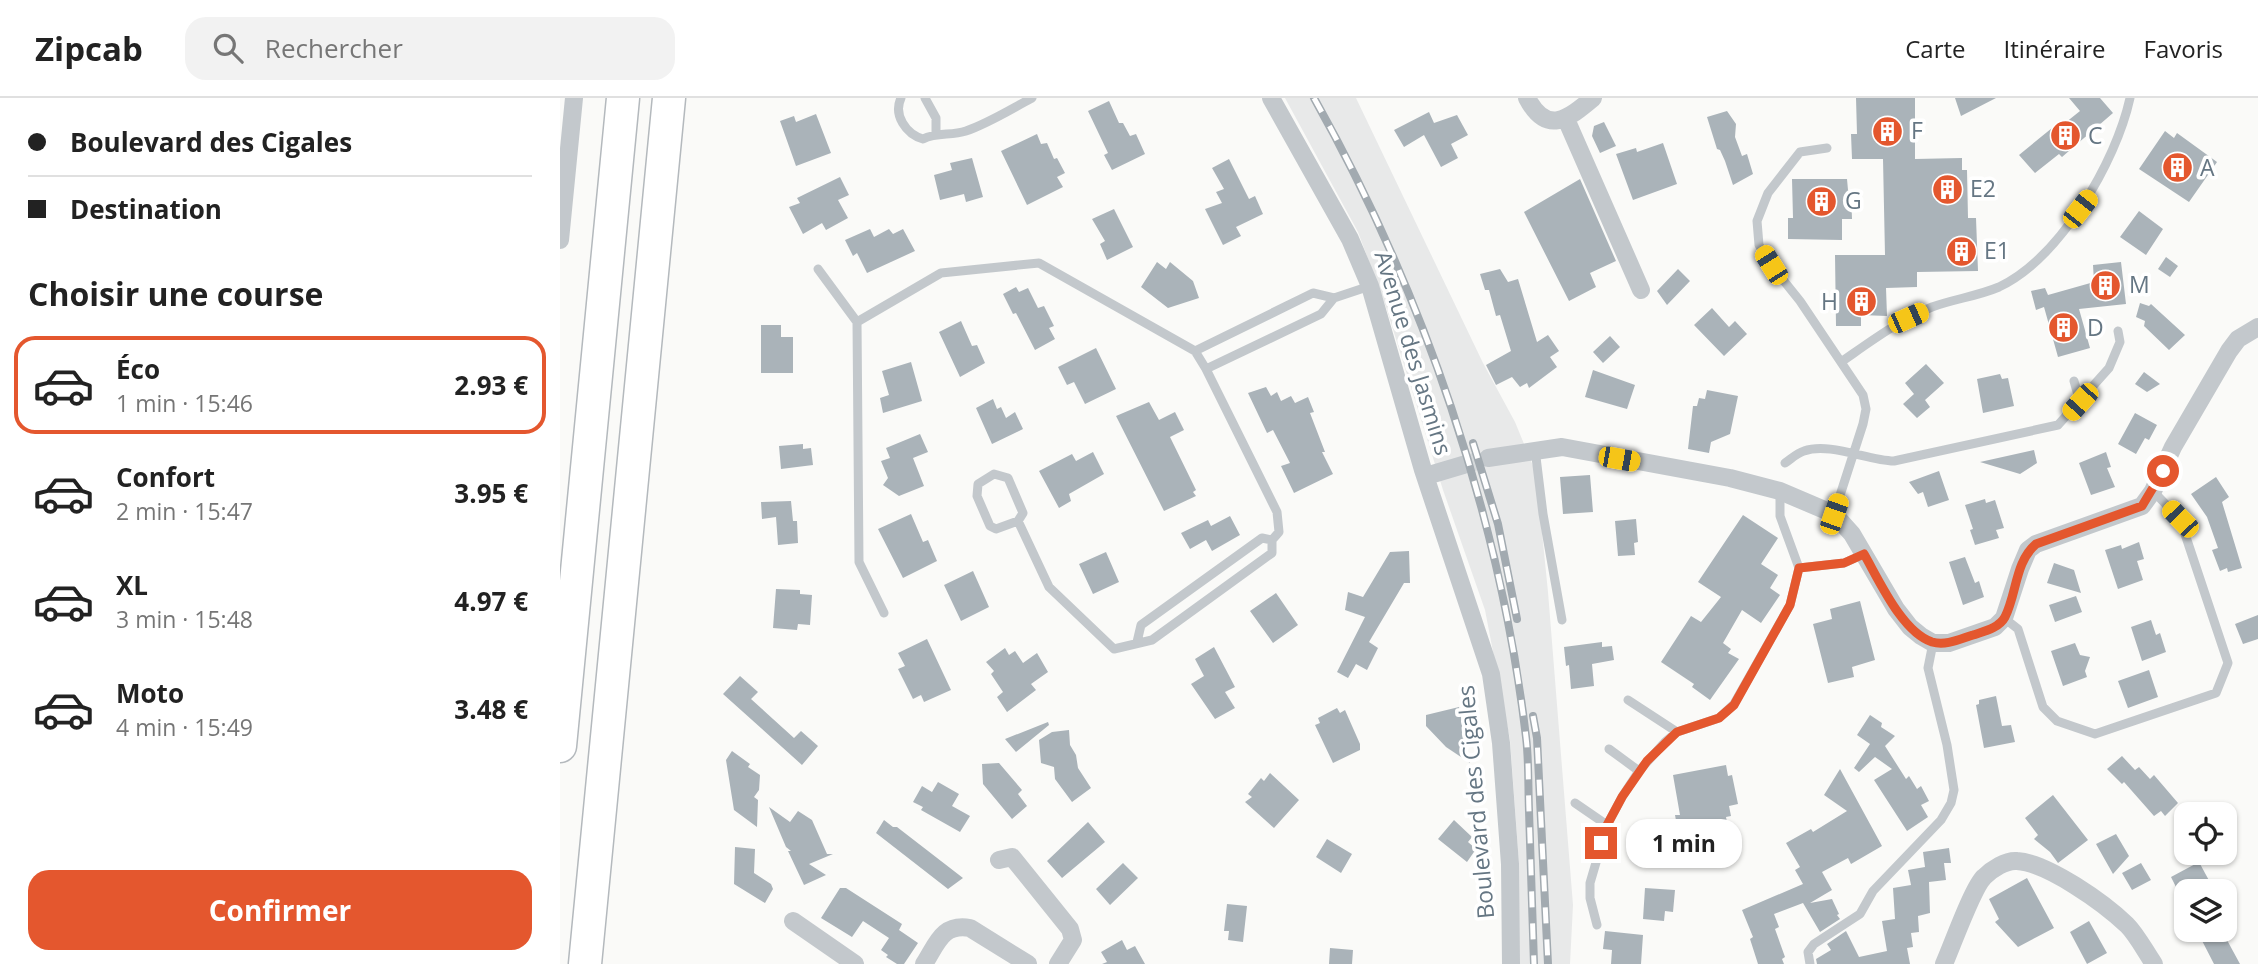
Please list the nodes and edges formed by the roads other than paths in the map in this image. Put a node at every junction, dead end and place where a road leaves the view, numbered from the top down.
1 (575, 98) edge
2 (623, 98) edge
3 (669, 98) edge
4 (901, 98) edge
5 (925, 98) edge
6 (1032, 98) edge
7 (1271, 98) edge
8 (1527, 98) edge
9 (1593, 98) edge
10 (2130, 98) edge
11 (1566, 119) junction
12 (936, 133) junction
13 (1828, 148) dead end
14 (560, 240) edge
15 (818, 269) dead end
16 (1370, 286) junction
17 (1641, 290) dead end
18 (1334, 298) junction
19 (857, 322) junction
20 (2258, 327) edge
21 (2118, 331) dead end
22 (1195, 351) junction
23 (1841, 362) junction
24 (1206, 369) junction
25 (2074, 381) dead end
26 (2080, 402) junction
27 (1535, 449) junction
28 (1852, 454) junction
29 (1488, 458) tunnel mouth
30 (1785, 463) dead end
31 (1463, 465) tunnel mouth
32 (1426, 476) junction
33 (1780, 491) junction
34 (2153, 491) junction
35 (1834, 514) junction
36 (1017, 522) junction
37 (1272, 540) junction
38 (1864, 554) junction
39 (1799, 568) junction
40 (884, 613) dead end
41 (2004, 618) junction
42 (1562, 620) dead end
43 (1137, 642) junction
44 (1933, 643) junction
45 (1628, 700) dead end
46 (1677, 732) junction
47 (560, 746) edge
48 (1609, 749) dead end
49 (1639, 771) junction
50 (1575, 803) dead end
51 (1607, 825) junction
52 (999, 860) dead end
53 (793, 921) dead end
54 (1597, 925) dead end
55 (585, 964) edge
56 (855, 964) edge
57 (924, 964) edge
58 (1027, 964) edge
59 (1058, 964) edge
60 (1511, 964) edge
61 (1810, 964) edge
62 (1944, 964) edge
63 (2154, 964) edge

1 - 14 street
2 - 47 highway
3 - 55 highway
4 - 12 lane
5 - 12 lane
6 - 12 lane
7 - 16 street, Avenue des Jasmins
8 - 11 street
9 - 11 street
10 - 23 lane
11 - 17 street
13 - 23 lane
15 - 19 lane
16 - 18 lane
16 - 32 street, Avenue des Jasmins
18 - 22 lane
18 - 24 lane
19 - 22 lane
19 - 40 lane
20 - 34 street
21 - 26 lane
22 - 24 lane
23 - 28 lane
24 - 37 lane
25 - 26 lane
26 - 28 lane
27 - 29 street
27 - 33 street
27 - 42 lane
28 - 30 lane
28 - 35 lane
31 - 32 street
32 - 60 street, Boulevard des Cigales
33 - 35 street
33 - 39 lane
34 - 41 street
34 - 41 lane
35 - 38 street
36 - 36 lane
36 - 43 lane
37 - 43 lane
37 - 43 lane
38 - 39 lane
38 - 44 street
39 - 46 lane
41 - 44 street
44 - 61 lane
45 - 46 lane
46 - 49 lane
48 - 49 lane
49 - 51 lane
50 - 51 lane
51 - 54 lane
52 - 59 street
53 - 56 street
57 - 58 street
62 - 63 street

